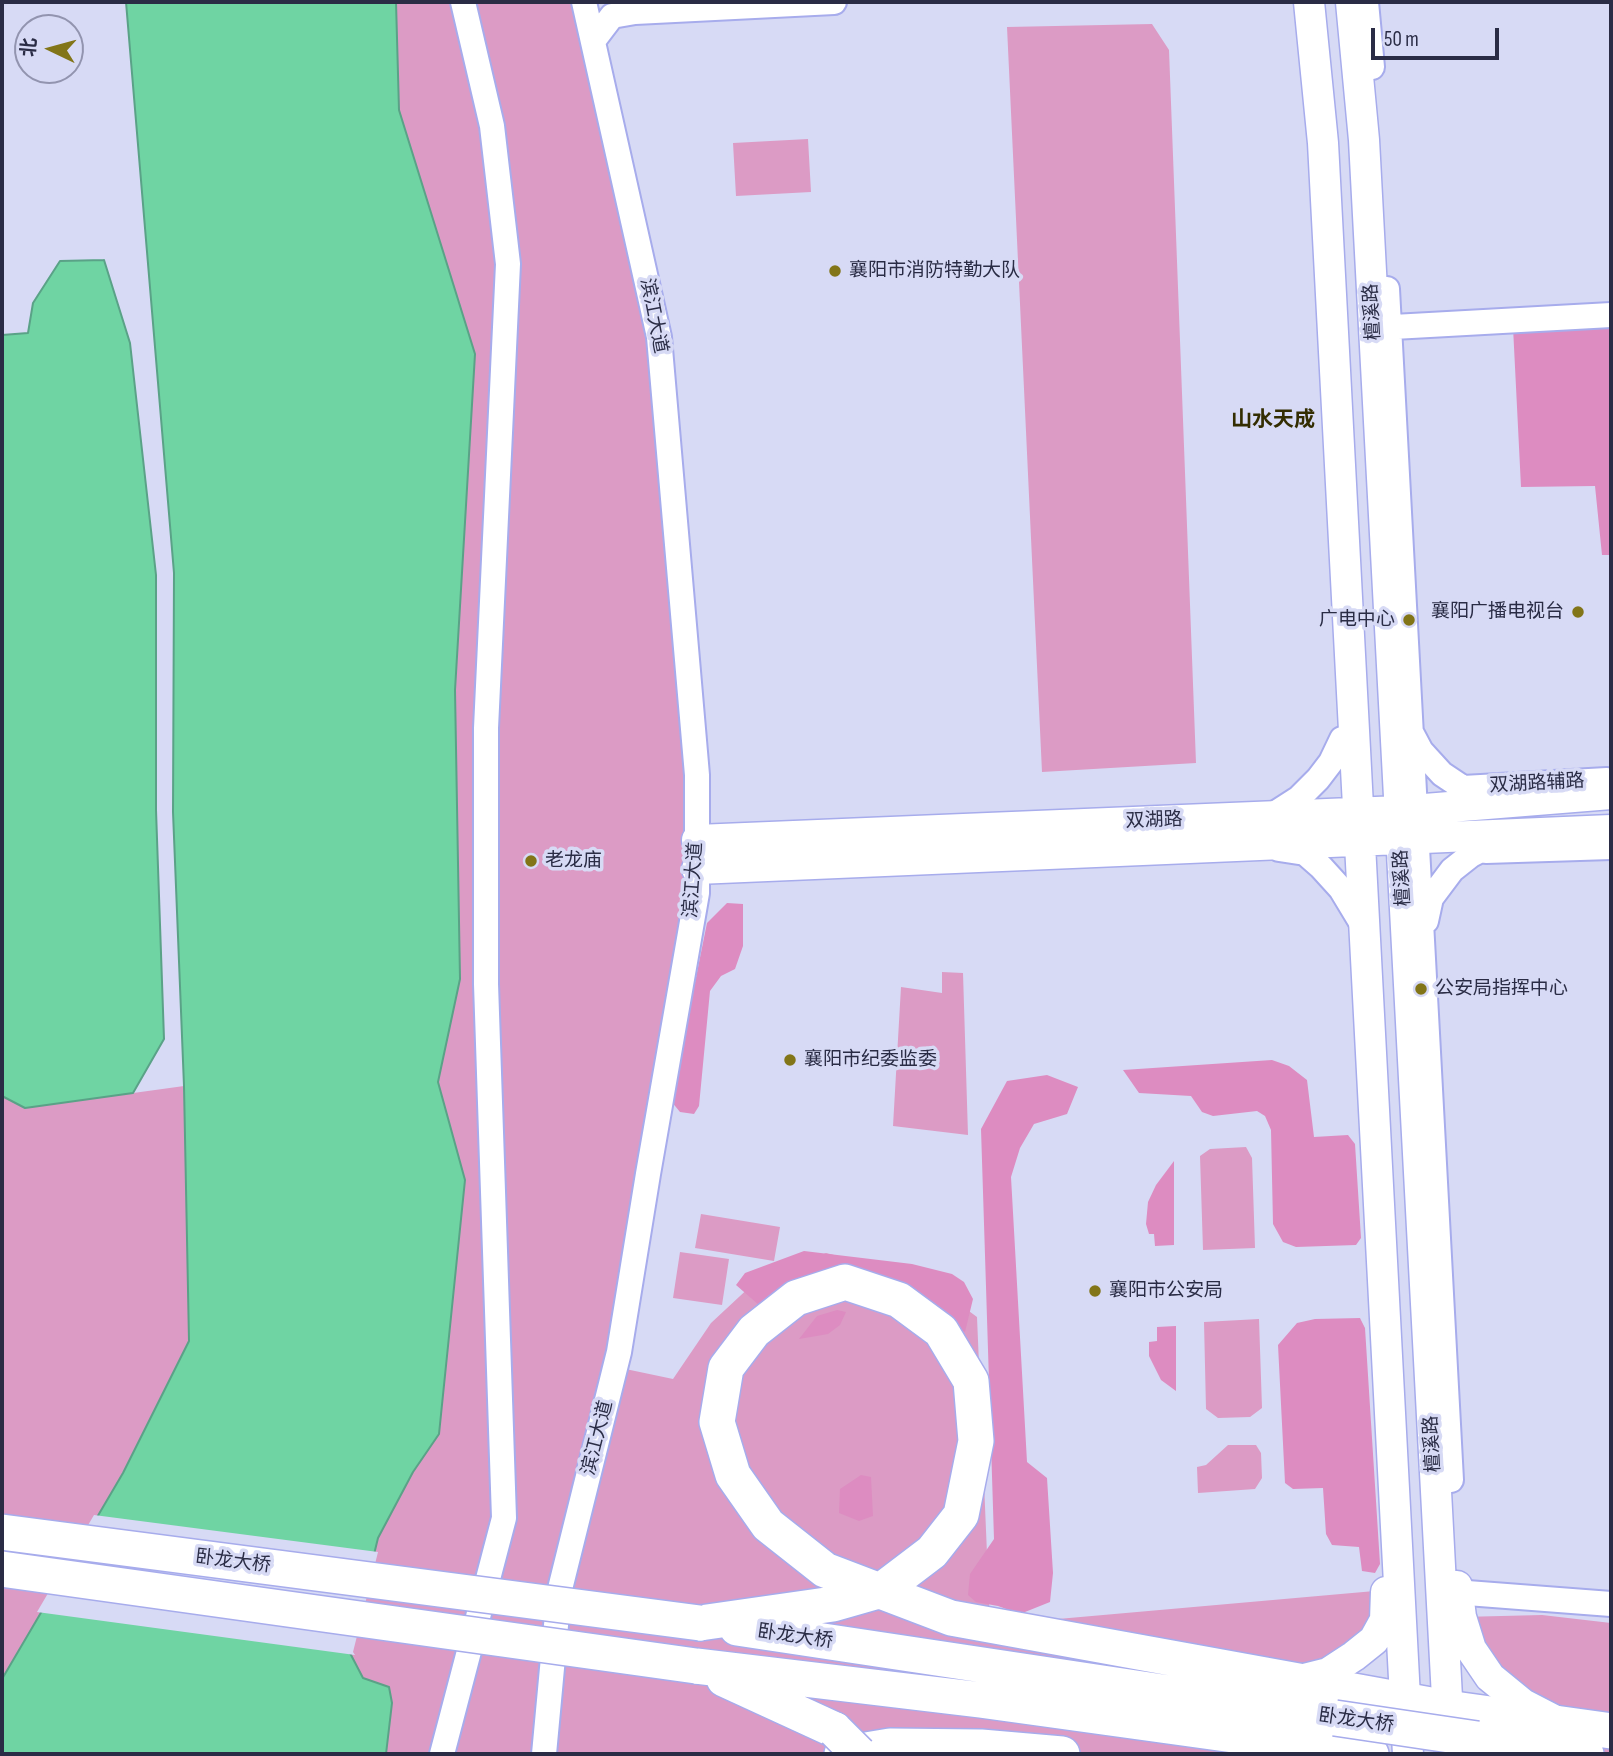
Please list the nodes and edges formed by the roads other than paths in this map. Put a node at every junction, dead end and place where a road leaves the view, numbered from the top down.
1 (463, 2) edge
2 (584, 2) edge
3 (834, 2) edge
4 (1297, 2) edge
5 (1310, 2) edge
6 (1351, 2) edge
7 (1366, 2) edge
8 (593, 41) junction
9 (1611, 314) edge
10 (1382, 328) junction
11 (1411, 731) junction
12 (1342, 739) junction
13 (1611, 780) edge
14 (1463, 788) junction
15 (1611, 794) edge
16 (1507, 803) junction
17 (1270, 816) junction
18 (1408, 825) junction
19 (1353, 827) junction
20 (1611, 830) edge
21 (1511, 834) junction
22 (697, 840) junction
23 (1254, 845) junction
24 (1611, 847) edge
25 (1478, 851) junction
26 (697, 869) junction
27 (1357, 916) junction
28 (1422, 936) junction
29 (1391, 1442) junction
30 (1433, 1443) junction
31 (1451, 1480) junction
32 (1381, 1483) junction
33 (2, 1531) edge
34 (2, 1569) edge
35 (1449, 1591) junction
36 (1611, 1604) edge
37 (700, 1623) junction
38 (696, 1666) junction
39 (1300, 1680) junction
40 (1405, 1701) junction
41 (1447, 1708) junction
42 (1563, 1725) junction
43 (1611, 1731) edge
44 (442, 1754) edge
45 (544, 1754) edge
46 (842, 1754) edge
47 (859, 1754) edge
48 (1062, 1754) edge
49 (1371, 1754) edge
50 (1408, 1754) edge
51 (1450, 1754) edge
52 (1587, 1754) edge

1 - 44 street
2 - 8 street, 滨江大道
3 - 8 street
4 - 12 street
5 - 19 main road
6 - 10 main road, 檀溪路
7 - 10 street
8 - 22 street, 滨江大道
9 - 10 street
10 - 11 street
10 - 18 main road, 檀溪路
11 - 14 street
11 - 18 street
12 - 17 street
12 - 19 street
13 - 14 street, 双湖路辅路
14 - 16 street
15 - 16 main road, 双湖路
16 - 18 main road, 双湖路
17 - 19 main road, 双湖路
17 - 22 main road, 双湖路
18 - 19 main road, 双湖路
18 - 21 main road, 双湖路
18 - 28 street
18 - 30 main road, 檀溪路
19 - 23 main road, 双湖路
19 - 27 main road
20 - 21 main road, 双湖路
21 - 25 street
22 - 26 street, 滨江大道
23 - 26 main road, 双湖路
23 - 27 street
24 - 25 street
25 - 28 street
26 - 45 street, 滨江大道
27 - 29 main road
27 - 32 street
28 - 31 street
29 - 32 main road
29 - 40 main road
30 - 31 main road
30 - 35 main road, 檀溪路
31 - 35 main road
32 - 39 main road
33 - 37 highway, 卧龙大桥, bridge
34 - 38 highway, 卧龙大桥, bridge
35 - 36 street
35 - 41 main road, 檀溪路
35 - 42 main road
37 - 39 highway
37 - 52 highway, 卧龙大桥, bridge
38 - 47 highway, bridge
38 - 49 highway, 卧龙大桥
39 - 40 highway
40 - 41 highway
40 - 50 main road
41 - 42 highway
41 - 51 main road, 檀溪路
42 - 43 highway
46 - 48 highway

